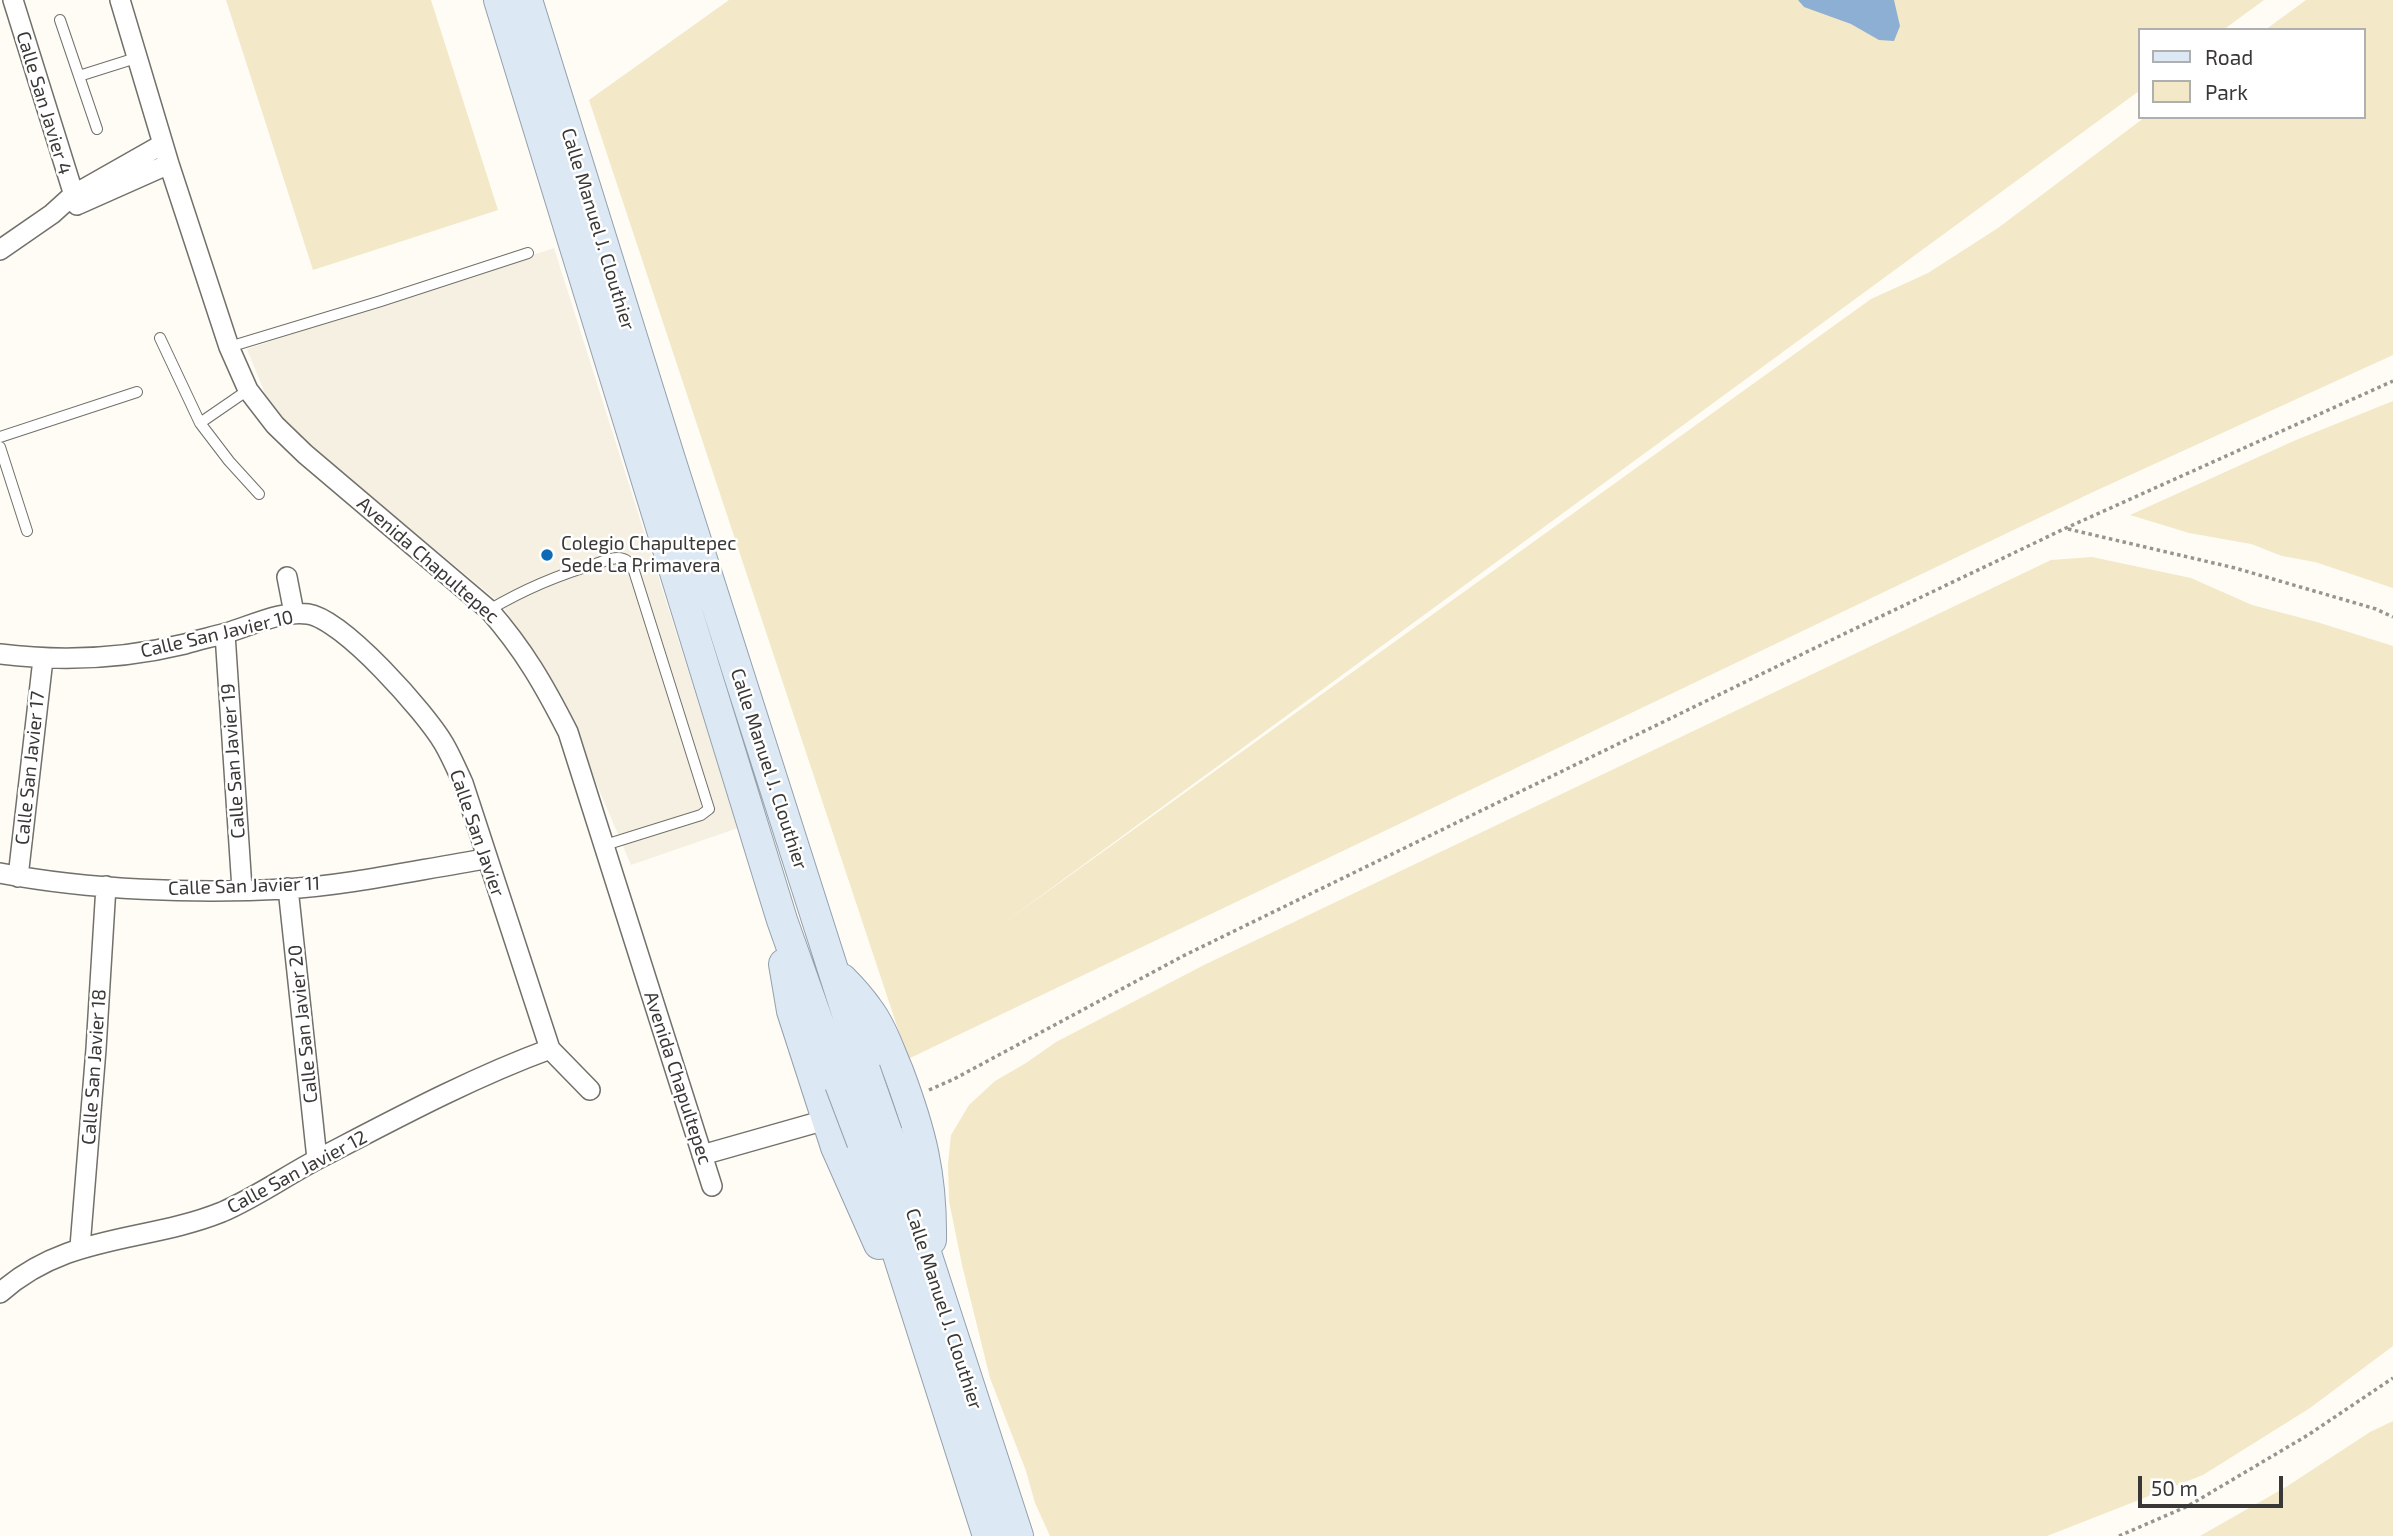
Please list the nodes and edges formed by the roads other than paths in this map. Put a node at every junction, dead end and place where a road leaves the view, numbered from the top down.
1 (13, 0) edge
2 (120, 0) edge
3 (499, 0) edge
4 (527, 0) edge
5 (60, 20) dead end
6 (136, 58) junction
7 (79, 76) junction
8 (97, 129) dead end
9 (163, 144) junction
10 (169, 164) junction
11 (75, 200) junction
12 (0, 250) edge
13 (528, 253) dead end
14 (160, 338) dead end
15 (229, 347) junction
16 (248, 390) junction
17 (137, 392) dead end
18 (200, 423) junction
19 (0, 437) edge
20 (0, 447) edge
21 (258, 494) dead end
22 (27, 531) dead end
23 (287, 577) dead end
24 (489, 610) junction
25 (301, 613) junction
26 (225, 634) junction
27 (0, 654) edge
28 (43, 659) junction
29 (605, 845) junction
30 (486, 859) junction
31 (9, 875) edge
32 (106, 886) junction
33 (288, 888) junction
34 (242, 889) junction
35 (782, 920) junction
36 (833, 968) junction
37 (550, 1049) junction
38 (853, 1077) junction
39 (590, 1090) dead end
40 (908, 1099) junction
41 (827, 1119) junction
42 (874, 1138) junction
43 (702, 1155) junction
44 (317, 1160) junction
45 (712, 1186) dead end
46 (80, 1247) junction
47 (930, 1262) junction
48 (909, 1287) junction
49 (0, 1293) edge
50 (983, 1529) edge
51 (1018, 1536) edge

1 - 11 street, Calle San Javier 4
2 - 6 street, Avenida Chapultepec
3 - 35 main road, Calle Manuel J. Clouthier
4 - 36 main road, Calle Manuel J. Clouthier
5 - 7 lane
6 - 7 lane
6 - 9 street, Avenida Chapultepec
7 - 8 lane
9 - 10 street, Avenida Chapultepec
9 - 11 street
10 - 11 street
10 - 15 street, Avenida Chapultepec
11 - 12 street
13 - 15 lane
14 - 18 lane
15 - 16 street, Avenida Chapultepec
16 - 18 lane
16 - 24 street, Avenida Chapultepec
17 - 19 lane
18 - 21 lane
20 - 22 lane
23 - 25 street
24 - 29 street, Avenida Chapultepec
24 - 29 lane
25 - 26 street, Calle San Javier 10
25 - 30 street, Calle San Javier
26 - 28 street, Calle San Javier 10
26 - 34 street, Calle San Javier 19
27 - 28 street, Calle San Javier 10
28 - 31 street, Calle San Javier 17
29 - 43 street, Avenida Chapultepec
30 - 33 street, Calle San Javier 11
30 - 37 street, Calle San Javier
31 - 32 street, Calle San Javier 11
32 - 34 street, Calle San Javier 11
32 - 46 street, Calle San Javier 18
33 - 34 street, Calle San Javier 11
33 - 44 street, Calle San Javier 20
35 - 38 main road, Calle Manuel J. Clouthier
35 - 41 main road
36 - 38 main road, Calle Manuel J. Clouthier
36 - 40 main road
37 - 39 street, Calle San Javier
37 - 44 street, Calle San Javier 12
38 - 42 main road, Calle Manuel J. Clouthier, bridge
40 - 41 street
40 - 47 main road
41 - 43 street
41 - 48 main road
42 - 47 main road, Calle Manuel J. Clouthier
42 - 48 main road, Calle Manuel J. Clouthier
43 - 45 street, Avenida Chapultepec
44 - 46 street, Calle San Javier 12
46 - 49 street, Calle San Javier 12
47 - 51 main road, Calle Manuel J. Clouthier
48 - 50 main road, Calle Manuel J. Clouthier

